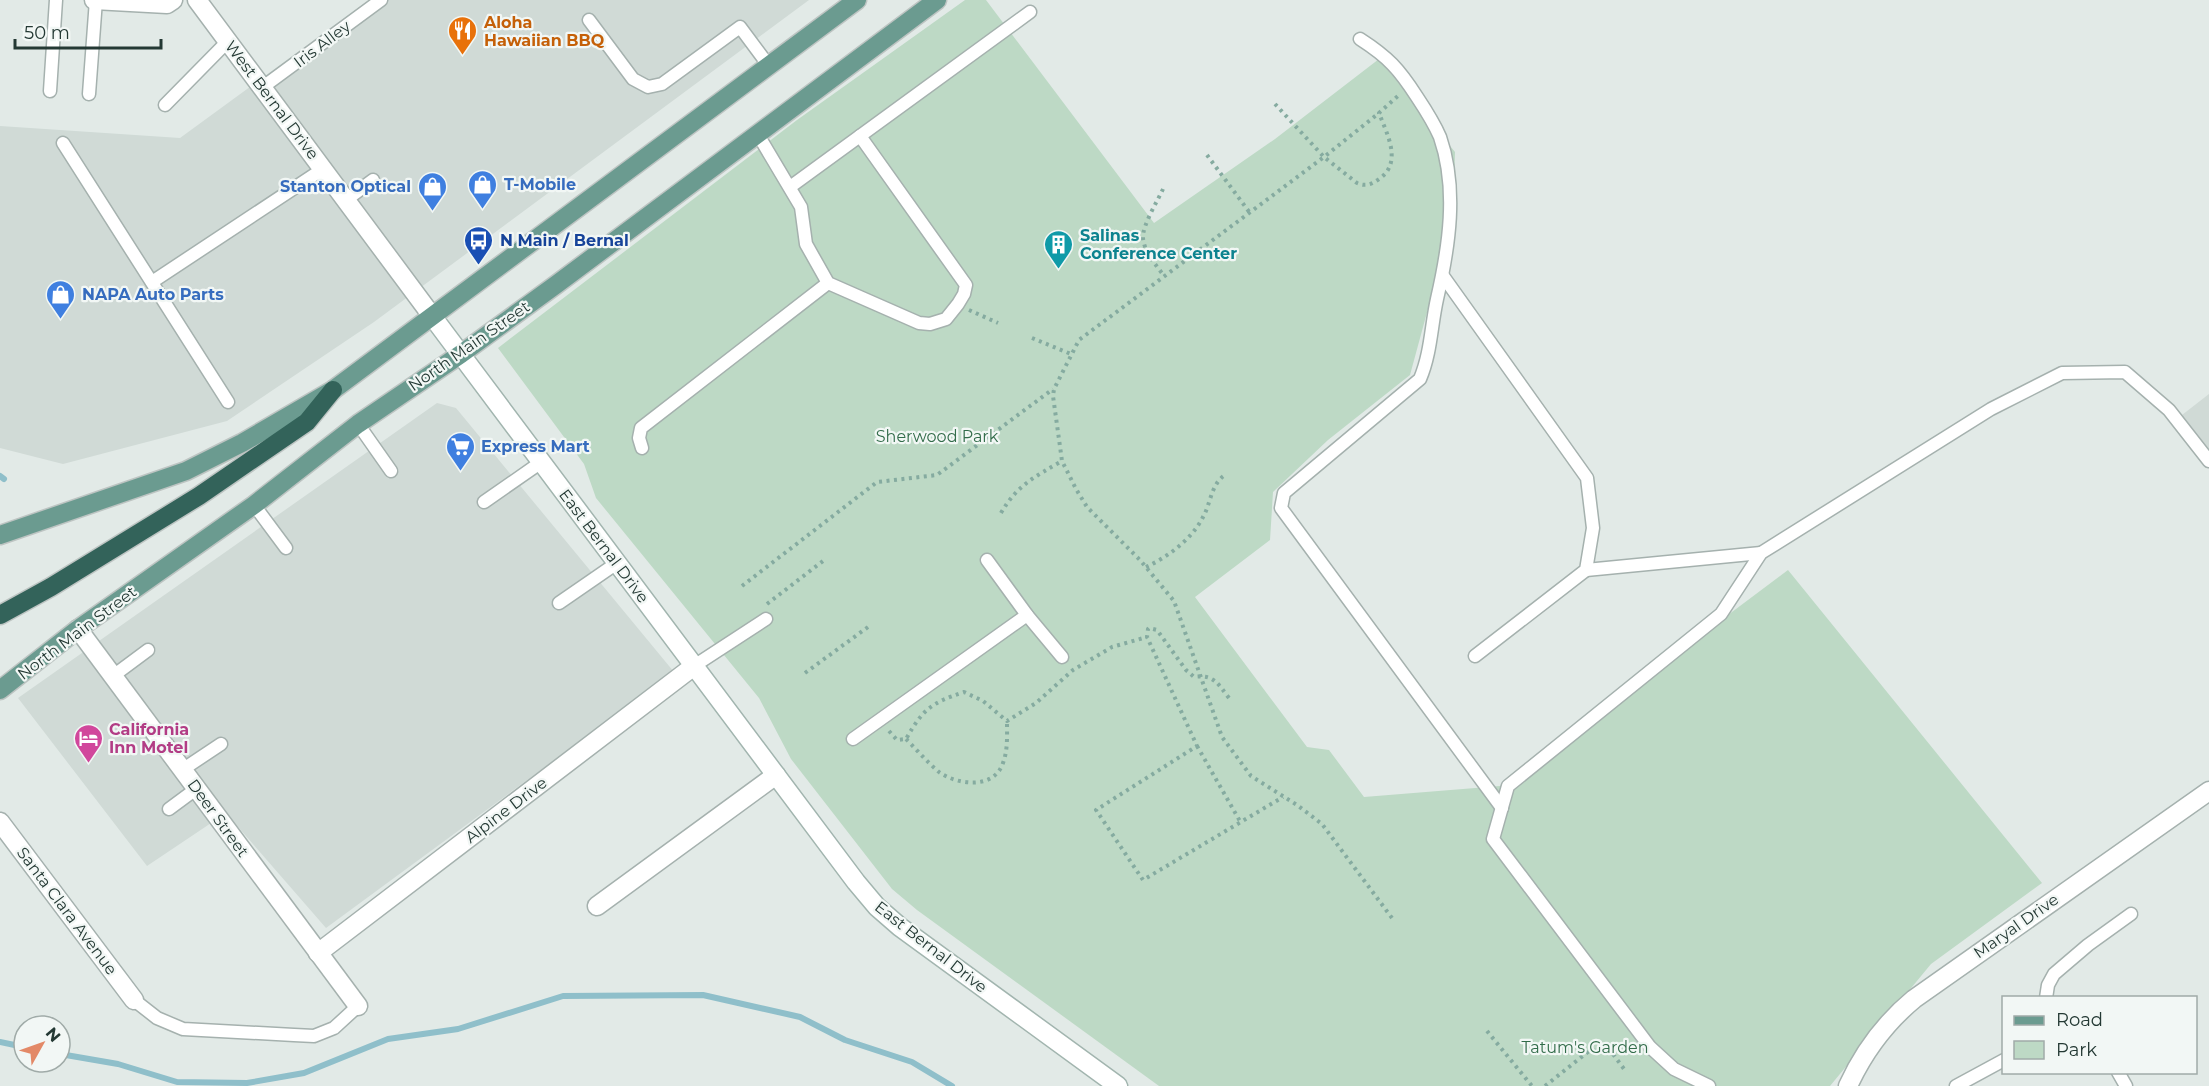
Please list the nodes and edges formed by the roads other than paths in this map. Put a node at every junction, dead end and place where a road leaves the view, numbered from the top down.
1 (56, 0) edge
2 (95, 0) edge
3 (173, 0) edge
4 (196, 0) edge
5 (381, 0) edge
6 (857, 0) edge
7 (937, 0) edge
8 (1030, 12) dead end
9 (589, 20) dead end
10 (1360, 39) dead end
11 (228, 41) junction
12 (769, 66) junction
13 (263, 87) junction
14 (50, 91) dead end
15 (90, 94) dead end
16 (165, 105) dead end
17 (757, 133) junction
18 (860, 136) junction
19 (63, 143) dead end
20 (323, 169) junction
21 (373, 180) dead end
22 (790, 187) junction
23 (346, 200) junction
24 (1443, 276) junction
25 (152, 282) junction
26 (828, 283) junction
27 (432, 316) junction
28 (461, 354) junction
29 (333, 390) junction
30 (228, 402) dead end
31 (358, 424) junction
32 (642, 448) dead end
33 (2209, 461) edge
34 (540, 463) junction
35 (391, 471) dead end
36 (484, 502) dead end
37 (255, 505) junction
38 (0, 535) edge
39 (286, 548) dead end
40 (1761, 553) junction
41 (987, 560) dead end
42 (617, 563) junction
43 (1586, 570) junction
44 (559, 603) dead end
45 (762, 614) road end
46 (0, 615) edge
47 (1027, 615) junction
48 (78, 629) junction
49 (148, 650) dead end
50 (1475, 656) dead end
51 (1062, 657) dead end
52 (694, 666) junction
53 (113, 676) junction
54 (0, 690) edge
55 (853, 739) dead end
56 (221, 744) dead end
57 (182, 770) junction
58 (776, 776) junction
59 (196, 789) junction
60 (2209, 791) edge
61 (169, 808) dead end
62 (1502, 808) junction
63 (0, 822) edge
64 (597, 906) dead end
65 (2131, 914) dead end
66 (318, 953) junction
67 (2046, 996) edge
68 (134, 1000) joint
69 (357, 1006) joint
70 (2002, 1061) edge
71 (1118, 1086) edge
72 (1709, 1086) edge
73 (1848, 1086) edge
74 (1956, 1086) edge

1 - 14 lane
2 - 3 street
2 - 15 lane
4 - 11 street, West Bernal Drive
5 - 13 lane, Iris Alley
6 - 12 main road
7 - 17 main road, North Main Street
8 - 18 lane
9 - 12 lane
10 - 24 lane
11 - 13 street, West Bernal Drive
11 - 16 lane
12 - 27 main road
13 - 20 street, West Bernal Drive
17 - 22 lane
17 - 28 main road, North Main Street
18 - 22 lane
18 - 26 lane
19 - 25 lane
20 - 23 street, West Bernal Drive
20 - 25 lane
21 - 23 lane
22 - 26 lane
23 - 27 street, West Bernal Drive
24 - 43 lane
24 - 62 lane
25 - 30 lane
26 - 32 lane
27 - 28 street, East Bernal Drive
27 - 29 main road
28 - 31 main road, North Main Street
28 - 34 street, East Bernal Drive
29 - 38 main road
29 - 46 highway
31 - 35 lane
31 - 37 main road, North Main Street
33 - 40 lane
34 - 36 lane
34 - 42 street, East Bernal Drive
37 - 39 lane
37 - 48 main road, North Main Street
40 - 43 lane
40 - 62 lane
41 - 47 lane
42 - 44 lane
42 - 52 street, East Bernal Drive
43 - 50 lane
45 - 52 lane
47 - 51 lane
47 - 55 lane
48 - 53 street, Deer Street
48 - 54 main road, North Main Street
49 - 53 lane
52 - 58 street, East Bernal Drive
52 - 66 street, Alpine Drive
53 - 57 street, Deer Street
56 - 57 lane
57 - 59 street, Deer Street
58 - 64 street
58 - 71 street, East Bernal Drive
59 - 61 lane
59 - 66 street, Deer Street
60 - 73 street, Maryal Drive
62 - 72 lane
63 - 68 street, Santa Clara Avenue
65 - 67 lane
66 - 69 street, Deer Street
68 - 69 lane
70 - 74 lane

